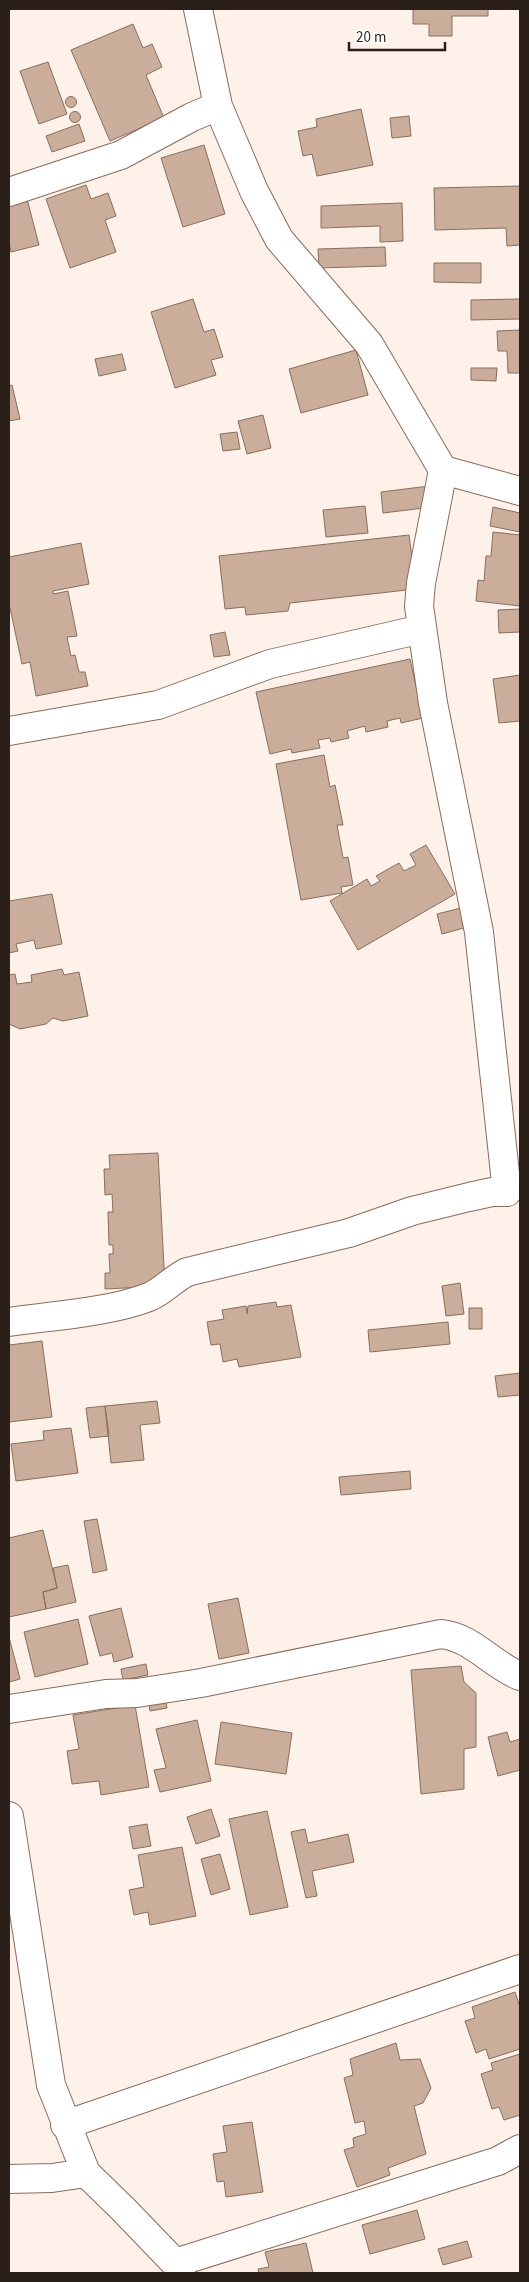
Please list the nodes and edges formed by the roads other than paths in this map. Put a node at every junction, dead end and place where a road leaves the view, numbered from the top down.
1 (198, 9) edge
2 (218, 106) junction
3 (9, 192) edge
4 (443, 470) junction
5 (520, 491) edge
6 (422, 628) junction
7 (9, 732) edge
8 (9, 1322) edge
9 (520, 1676) edge
10 (9, 1708) edge
11 (9, 1816) edge
12 (520, 1969) edge
13 (65, 2125) junction
14 (520, 2149) edge
15 (86, 2173) junction
16 (9, 2180) edge
17 (178, 2268) edge

1 - 2 street
2 - 3 street
2 - 4 street
4 - 5 street
4 - 6 street
6 - 7 street
6 - 8 street
9 - 10 street
11 - 13 street
12 - 13 street
13 - 15 street
14 - 17 street
15 - 16 street
15 - 17 street

